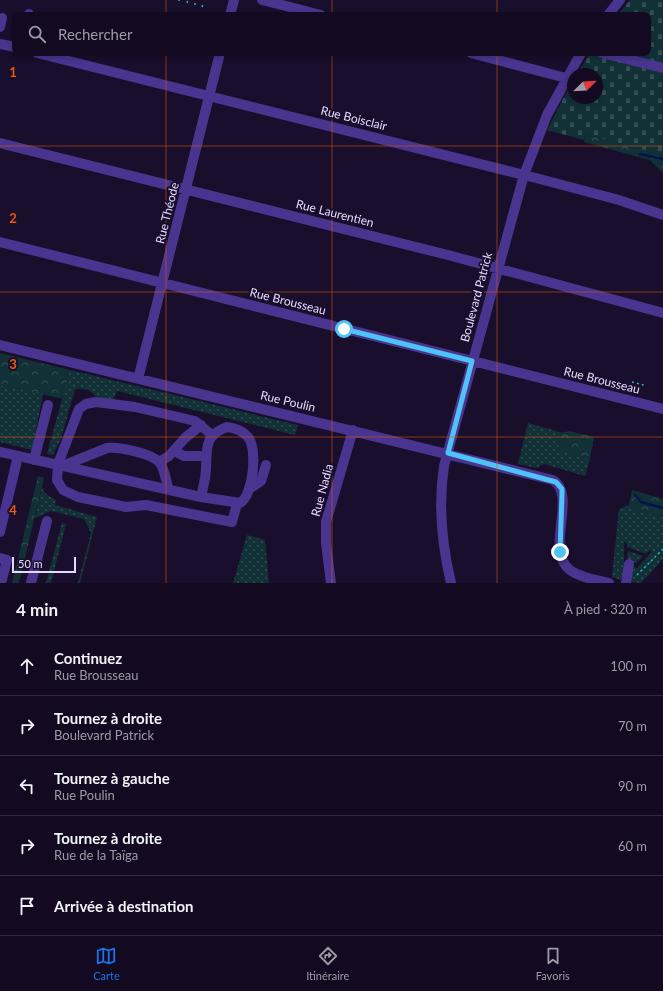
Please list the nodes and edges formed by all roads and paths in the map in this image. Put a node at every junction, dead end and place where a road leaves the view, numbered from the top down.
1 (188, 0) edge
2 (234, 0) edge
3 (262, 0) edge
4 (620, 0) edge
5 (195, 1) dead end
6 (187, 3) dead end
7 (203, 4) dead end
8 (195, 5) dead end
9 (202, 7) dead end
10 (231, 12) edge
11 (308, 12) edge
12 (610, 12) edge
13 (0, 44) edge
14 (12, 46) edge
15 (49, 56) edge
16 (219, 56) edge
17 (482, 56) edge
18 (579, 56) edge
19 (614, 56) edge
20 (663, 68) edge
21 (566, 78) junction
22 (209, 95) junction
23 (0, 143) edge
24 (524, 175) junction
25 (186, 190) junction
26 (663, 215) edge
27 (0, 242) edge
28 (498, 268) junction
29 (163, 283) junction
30 (663, 313) edge
31 (0, 345) edge
32 (472, 361) junction
33 (138, 379) junction
34 (632, 382) dead end
35 (645, 383) dead end
36 (48, 406) dead end
37 (663, 408) edge
38 (201, 425) junction
39 (353, 430) junction
40 (212, 435) junction
41 (174, 451) junction
42 (0, 452) edge
43 (448, 453) junction
44 (18, 456) junction
45 (206, 456) junction
46 (34, 460) junction
47 (159, 462) junction
48 (62, 465) junction
49 (266, 465) dead end
50 (249, 489) junction
51 (168, 490) junction
52 (183, 493) junction
53 (201, 496) junction
54 (237, 504) junction
55 (179, 511) junction
56 (47, 521) dead end
57 (0, 532) edge
58 (663, 549) edge
59 (0, 558) edge
60 (629, 564) dead end
61 (630, 582) edge
62 (1, 583) edge
63 (31, 583) edge
64 (331, 583) edge
65 (451, 583) edge
66 (609, 583) edge

1 - 6 path
2 - 10 street
3 - 11 street
4 - 12 street
5 - 8 path
7 - 9 path
13 - 14 street
15 - 22 street, Rue Boisclair
16 - 22 street, Rue Théode
17 - 21 street
18 - 21 street, Boulevard Patrick
19 - 20 street
21 - 24 street, Boulevard Patrick
22 - 24 street, Rue Boisclair
22 - 25 street, Rue Théode
23 - 25 street, Rue Laurentien
24 - 26 street, Rue Boisclair
24 - 28 street, Boulevard Patrick
25 - 28 street, Rue Laurentien
25 - 29 street, Rue Théode
27 - 29 street, Rue Brousseau
28 - 30 street, Rue Laurentien
28 - 32 street, Boulevard Patrick
29 - 32 street, Rue Brousseau
29 - 33 street, Rue Théode
31 - 33 street, Rue Poulin
32 - 37 street, Rue Brousseau
32 - 43 street, Boulevard Patrick
33 - 39 street, Rue Poulin
34 - 35 path
36 - 46 street
38 - 40 street
38 - 41 street
38 - 48 street
39 - 43 street, Rue Poulin
39 - 64 street, Rue Nadia
40 - 45 street
40 - 50 street
41 - 45 street
41 - 47 street
42 - 44 street
43 - 65 street, Boulevard Patrick
43 - 66 street, Rue Poulin
44 - 46 street
44 - 57 street
45 - 53 street
46 - 48 street
47 - 48 street
47 - 51 street
48 - 51 street
48 - 55 street
49 - 50 street
50 - 54 street
51 - 52 street
52 - 53 street
52 - 55 street
53 - 54 street
54 - 55 street
56 - 63 street
58 - 61 path
59 - 62 street
60 - 61 street

